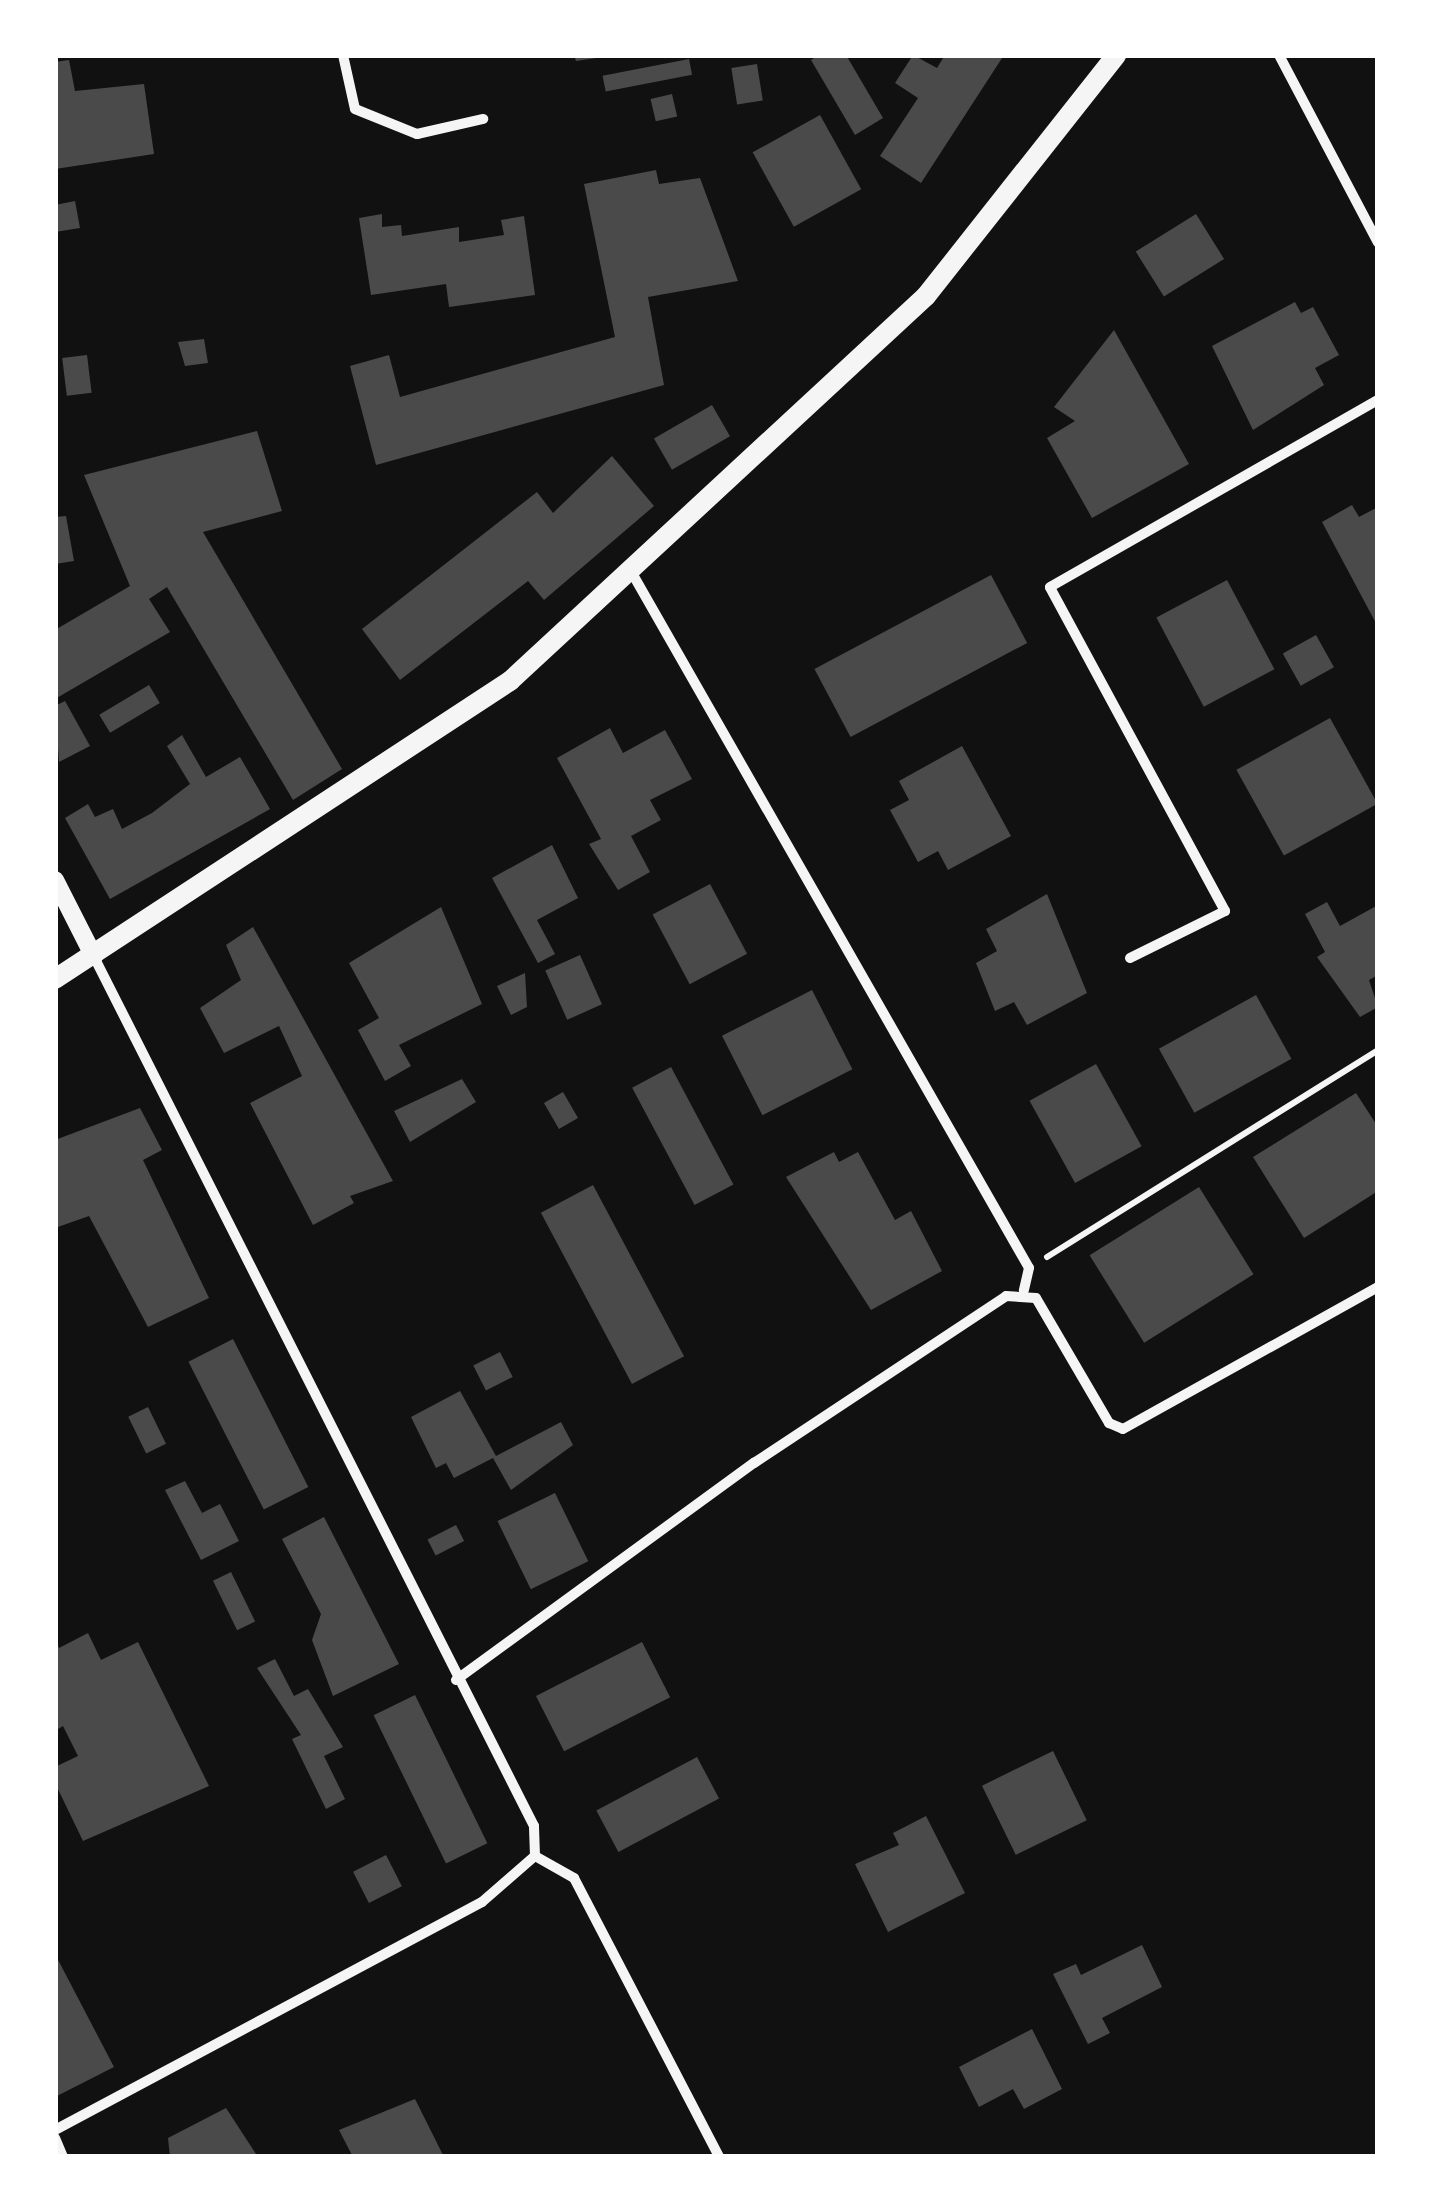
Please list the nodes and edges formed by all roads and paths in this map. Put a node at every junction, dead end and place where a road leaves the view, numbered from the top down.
1 (343, 55) edge
2 (1116, 55) edge
3 (1279, 55) edge
4 (482, 119) dead end
5 (1378, 243) edge
6 (1378, 400) edge
7 (632, 573) junction
8 (55, 880) edge
9 (94, 957) junction
10 (1130, 958) dead end
11 (55, 979) edge
12 (1378, 1050) edge
13 (1030, 1268) junction
14 (1378, 1287) edge
15 (1024, 1290) junction
16 (456, 1680) junction
17 (535, 1856) junction
18 (55, 2130) edge
19 (55, 2138) edge
20 (63, 2157) edge
21 (719, 2157) edge

1 - 4 street
2 - 7 main road
3 - 5 street
6 - 10 street
7 - 9 main road
7 - 13 street
8 - 9 street
9 - 11 main road
9 - 16 street
12 - 13 path
13 - 15 street
14 - 15 street
15 - 16 street
16 - 17 street
17 - 18 street
17 - 21 street
19 - 20 street

